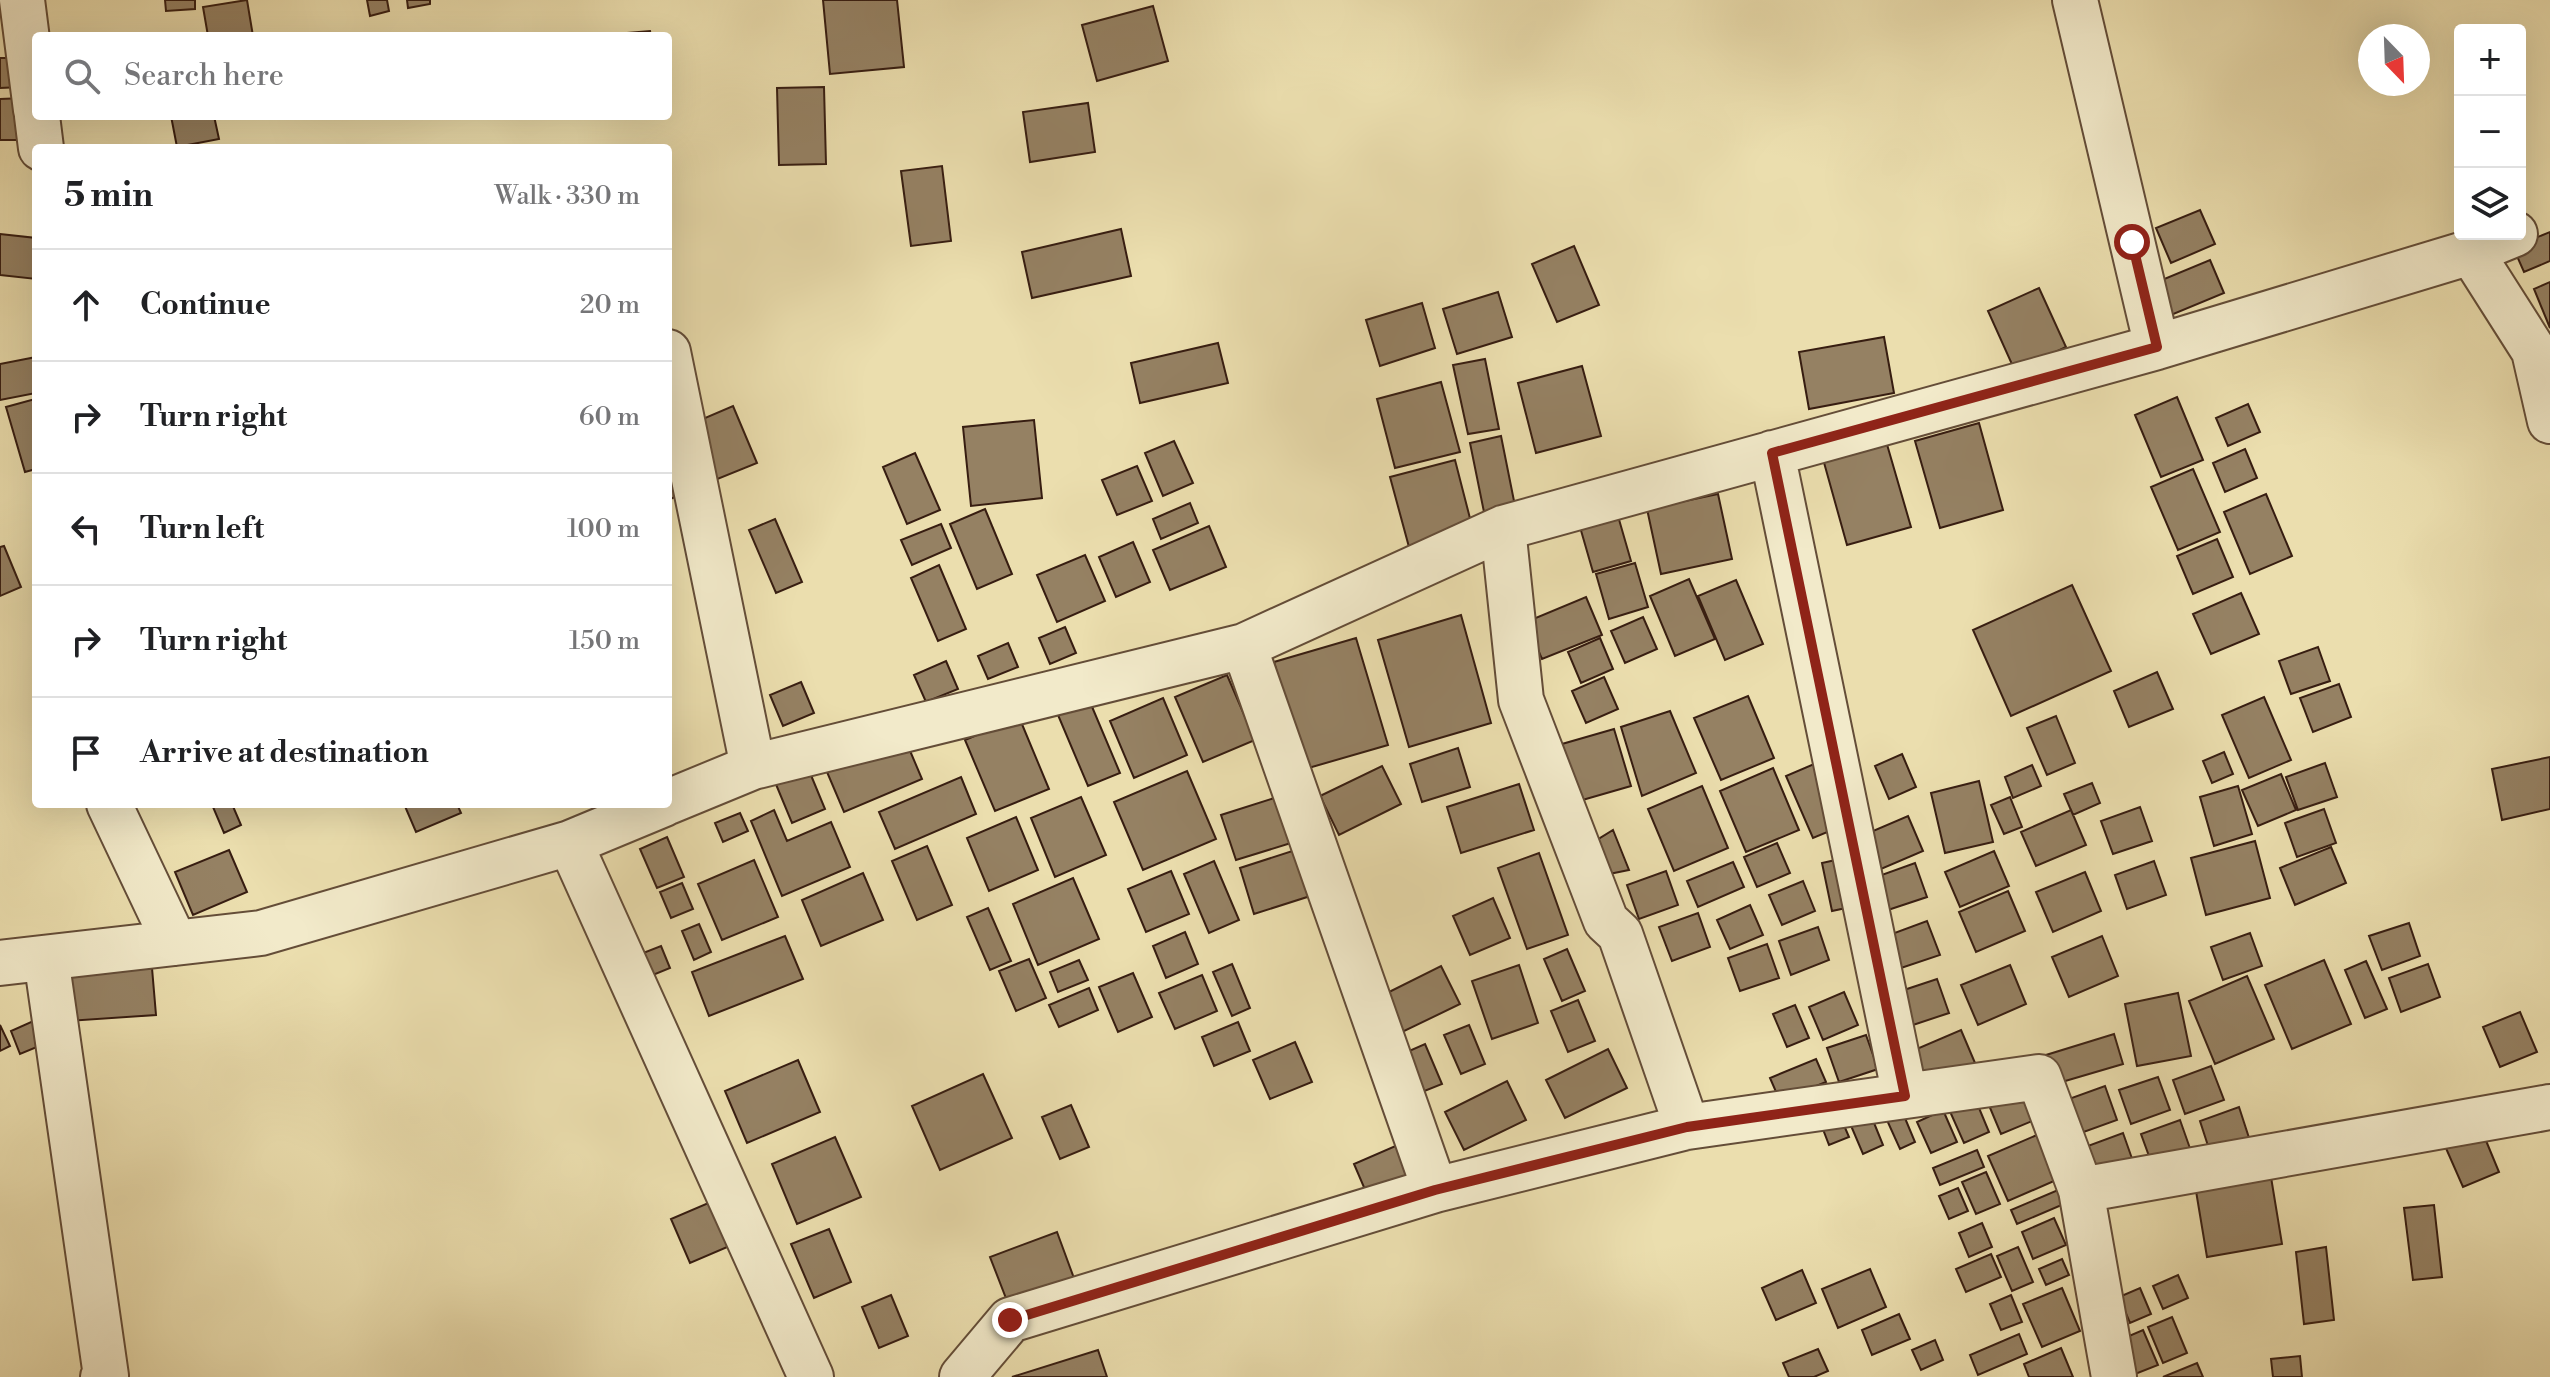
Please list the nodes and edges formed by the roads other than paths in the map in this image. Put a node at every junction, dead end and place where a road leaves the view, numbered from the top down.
1 (22, 0) edge
2 (2075, 0) edge
3 (32, 79) edge
4 (38, 120) edge
5 (40, 144) edge
6 (2550, 220) edge
7 (2526, 230) edge
8 (2501, 240) edge
9 (2471, 252) junction
10 (2157, 347) junction
11 (672, 372) edge
12 (2550, 421) edge
13 (1772, 453) junction
14 (1503, 528) junction
15 (1244, 646) junction
16 (753, 767) junction
17 (672, 801) edge
18 (111, 808) edge
19 (654, 808) edge
20 (570, 843) junction
21 (175, 943) junction
22 (46, 958) junction
23 (0, 963) edge
24 (1905, 1096) junction
25 (2550, 1107) edge
26 (1687, 1127) junction
27 (1435, 1190) junction
28 (2081, 1190) junction
29 (103, 1377) edge
30 (811, 1377) edge
31 (962, 1377) edge
32 (2114, 1377) edge

1 - 3 street
2 - 10 street
4 - 5 street
6 - 7 street
8 - 9 street
9 - 10 street
9 - 12 street
10 - 13 street
11 - 16 street
13 - 14 street
13 - 24 street
14 - 15 street
14 - 26 street
15 - 16 street
15 - 27 street
16 - 17 street
18 - 21 street
19 - 20 street
20 - 21 street
20 - 30 street
21 - 22 street
22 - 23 street
22 - 29 street
24 - 26 street
24 - 28 street
25 - 28 street
26 - 27 street
27 - 31 street
28 - 32 street

